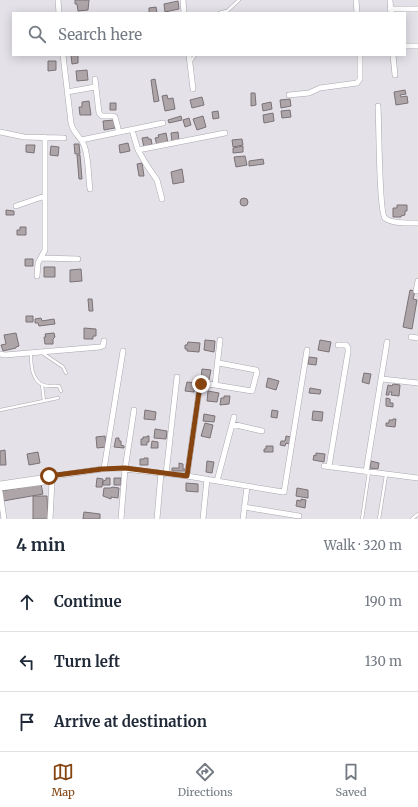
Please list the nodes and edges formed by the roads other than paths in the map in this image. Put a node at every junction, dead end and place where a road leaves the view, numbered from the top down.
1 (58, 0) edge
2 (183, 0) edge
3 (239, 0) edge
4 (356, 0) edge
5 (390, 0) edge
6 (418, 9) edge
7 (391, 11) edge
8 (59, 12) edge
9 (184, 12) edge
10 (226, 12) edge
11 (357, 12) edge
12 (406, 46) edge
13 (418, 46) edge
14 (63, 56) edge
15 (189, 56) edge
16 (194, 56) edge
17 (360, 56) edge
18 (394, 56) edge
19 (190, 63) junction
20 (395, 75) dead end
21 (95, 79) dead end
22 (95, 87) junction
23 (193, 89) dead end
24 (67, 92) junction
25 (289, 95) dead end
26 (378, 106) dead end
27 (163, 123) dead end
28 (132, 130) junction
29 (0, 132) edge
30 (119, 132) junction
31 (225, 133) dead end
32 (45, 137) junction
33 (64, 138) dead end
34 (81, 140) junction
35 (138, 150) junction
36 (90, 189) dead end
37 (45, 196) junction
38 (162, 198) dead end
39 (16, 206) dead end
40 (418, 222) edge
41 (41, 258) junction
42 (78, 259) dead end
43 (37, 276) dead end
44 (418, 281) edge
45 (416, 292) dead end
46 (411, 337) dead end
47 (418, 338) edge
48 (220, 340) dead end
49 (104, 341) dead end
50 (387, 342) dead end
51 (338, 346) dead end
52 (307, 350) dead end
53 (123, 351) dead end
54 (41, 352) junction
55 (31, 353) junction
56 (0, 354) edge
57 (219, 363) junction
58 (66, 373) dead end
59 (177, 377) dead end
60 (382, 379) junction
61 (418, 383) edge
62 (42, 385) junction
63 (216, 385) junction
64 (61, 391) dead end
65 (58, 398) dead end
66 (44, 401) junction
67 (0, 410) edge
68 (134, 410) dead end
69 (234, 417) dead end
70 (232, 424) junction
71 (262, 431) dead end
72 (125, 468) junction
73 (104, 469) junction
74 (368, 472) junction
75 (163, 474) junction
76 (386, 475) junction
77 (187, 476) junction
78 (418, 478) edge
79 (206, 479) junction
80 (217, 481) junction
81 (0, 484) edge
82 (247, 487) junction
83 (0, 488) edge
84 (0, 492) edge
85 (244, 507) junction
86 (418, 514) edge
87 (299, 516) dead end
88 (4, 519) edge
89 (50, 519) edge
90 (121, 519) edge
91 (156, 519) edge
92 (203, 519) edge
93 (243, 519) edge
94 (362, 519) edge
95 (378, 519) edge
96 (412, 519) edge

1 - 8 street
2 - 9 street
3 - 10 lane
4 - 11 street
5 - 7 street
6 - 7 street
12 - 13 street
14 - 24 street
15 - 19 street
16 - 19 lane
17 - 25 street
18 - 20 street
19 - 23 street
21 - 22 street
22 - 24 street
22 - 30 street
24 - 34 street
26 - 40 street
27 - 28 street
28 - 30 street
28 - 35 street
29 - 32 street
30 - 34 street
31 - 35 street
32 - 33 street
32 - 37 street
34 - 36 street
35 - 38 street
37 - 39 street
37 - 41 street
41 - 42 street
41 - 43 street
44 - 45 street
46 - 47 street
48 - 57 street
49 - 54 street
50 - 60 street
51 - 74 street
52 - 82 street
53 - 73 street
54 - 55 street
54 - 58 lane
55 - 56 street
55 - 62 lane
57 - 63 street
57 - 63 street
59 - 75 street
60 - 61 street
60 - 74 street
62 - 64 lane
62 - 66 lane
63 - 77 street
65 - 66 lane
66 - 67 lane
68 - 72 street
69 - 70 street
70 - 71 street
70 - 80 street
72 - 73 street
72 - 75 street
72 - 90 street
73 - 81 street
74 - 76 street
74 - 94 lane
75 - 77 street
75 - 91 street
76 - 78 street
76 - 95 lane
77 - 79 street
79 - 80 street
79 - 92 street
80 - 82 street
82 - 85 street
83 - 89 street
84 - 88 street
85 - 87 street
85 - 93 street
86 - 96 lane

